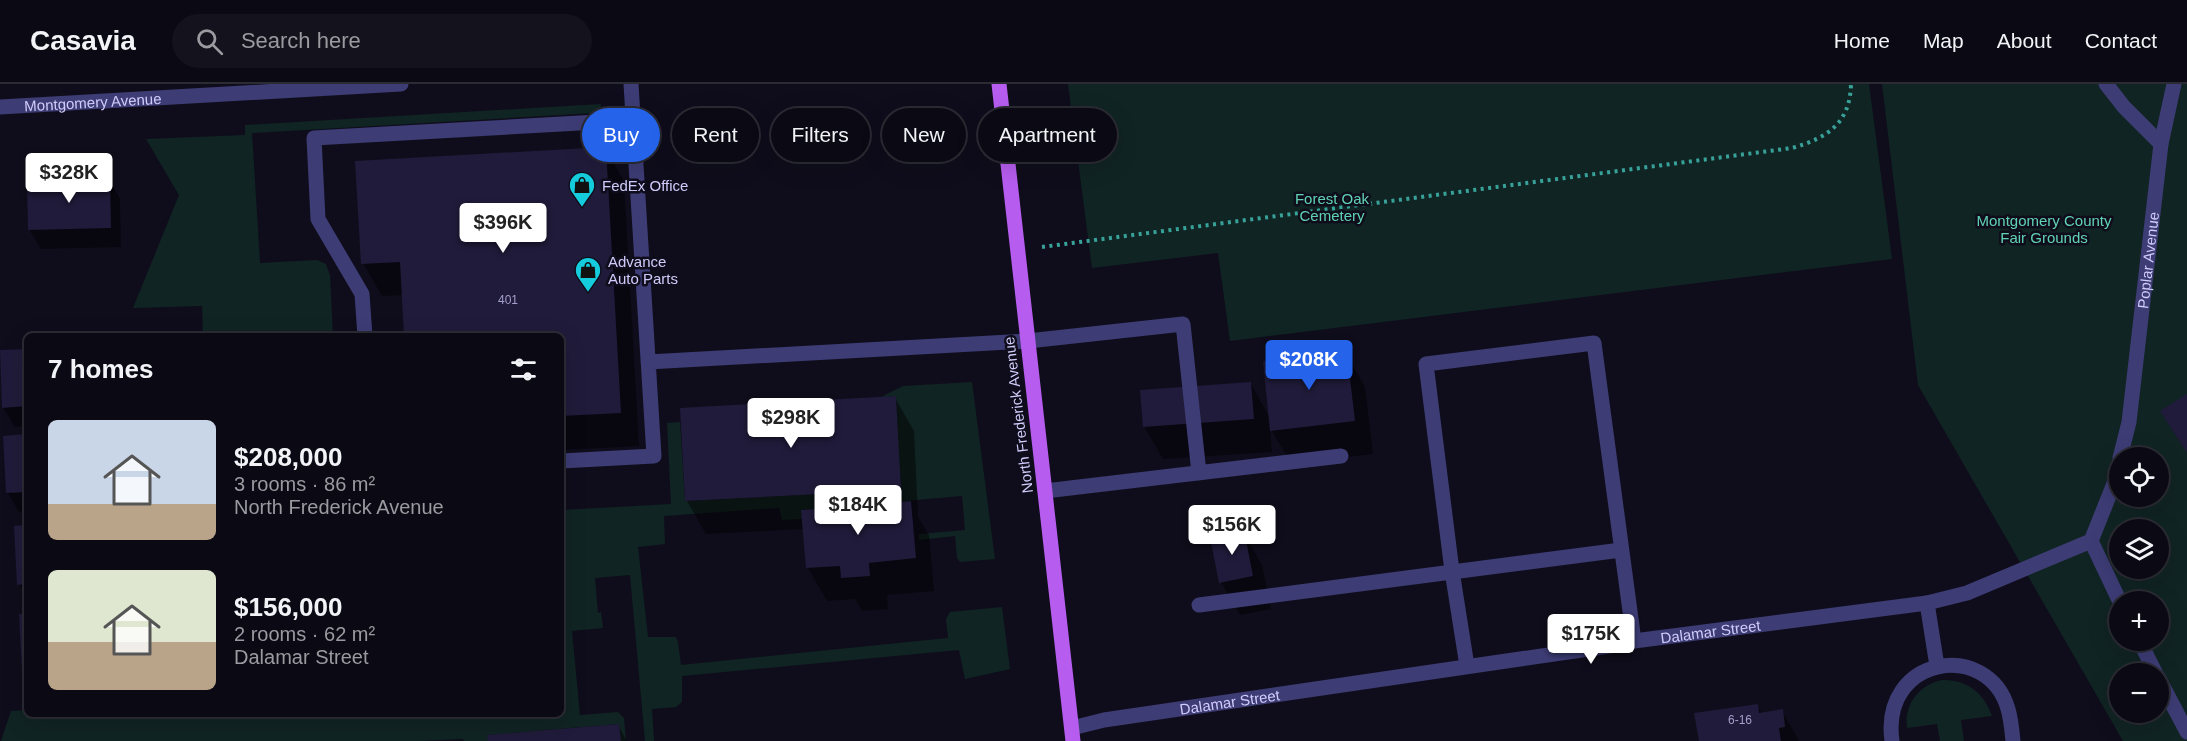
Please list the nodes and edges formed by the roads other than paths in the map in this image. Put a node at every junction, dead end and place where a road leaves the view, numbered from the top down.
1 (401, 84) edge
2 (631, 84) edge
3 (999, 84) edge
4 (2106, 84) edge
5 (2174, 84) edge
6 (0, 107) edge
7 (632, 108) edge
8 (582, 123) edge
9 (2161, 144) junction
10 (636, 162) edge
11 (365, 333) edge
12 (1028, 340) junction
13 (648, 362) junction
14 (2123, 447) edge
15 (1341, 456) dead end
16 (564, 461) edge
17 (1199, 473) junction
18 (1045, 491) junction
19 (2109, 497) edge
20 (2091, 541) junction
21 (1621, 550) junction
22 (1452, 572) junction
23 (2115, 591) edge
24 (1927, 603) junction
25 (1199, 605) dead end
26 (1634, 641) junction
27 (1467, 666) junction
28 (1937, 666) junction
29 (2169, 698) edge
30 (2187, 732) edge
31 (1072, 735) edge
32 (1892, 741) edge
33 (2013, 741) edge

1 - 6 street, Montgomery Avenue
2 - 7 street
3 - 12 main road, North Frederick Avenue
4 - 9 street
5 - 9 street, Poplar Avenue
8 - 11 street
9 - 14 street, Poplar Avenue
10 - 13 street
12 - 13 street
12 - 17 street
12 - 18 main road, North Frederick Avenue
13 - 16 street
15 - 17 street
17 - 18 street
18 - 31 main road, North Frederick Avenue
19 - 20 street, Poplar Avenue
20 - 23 street
20 - 24 street, Dalamar Street
21 - 22 street
21 - 22 street
21 - 26 street
22 - 25 street
22 - 27 street
24 - 26 street, Dalamar Street
24 - 28 street
26 - 27 street, Dalamar Street
27 - 31 street, Dalamar Street
28 - 32 street
28 - 33 street
29 - 30 street

